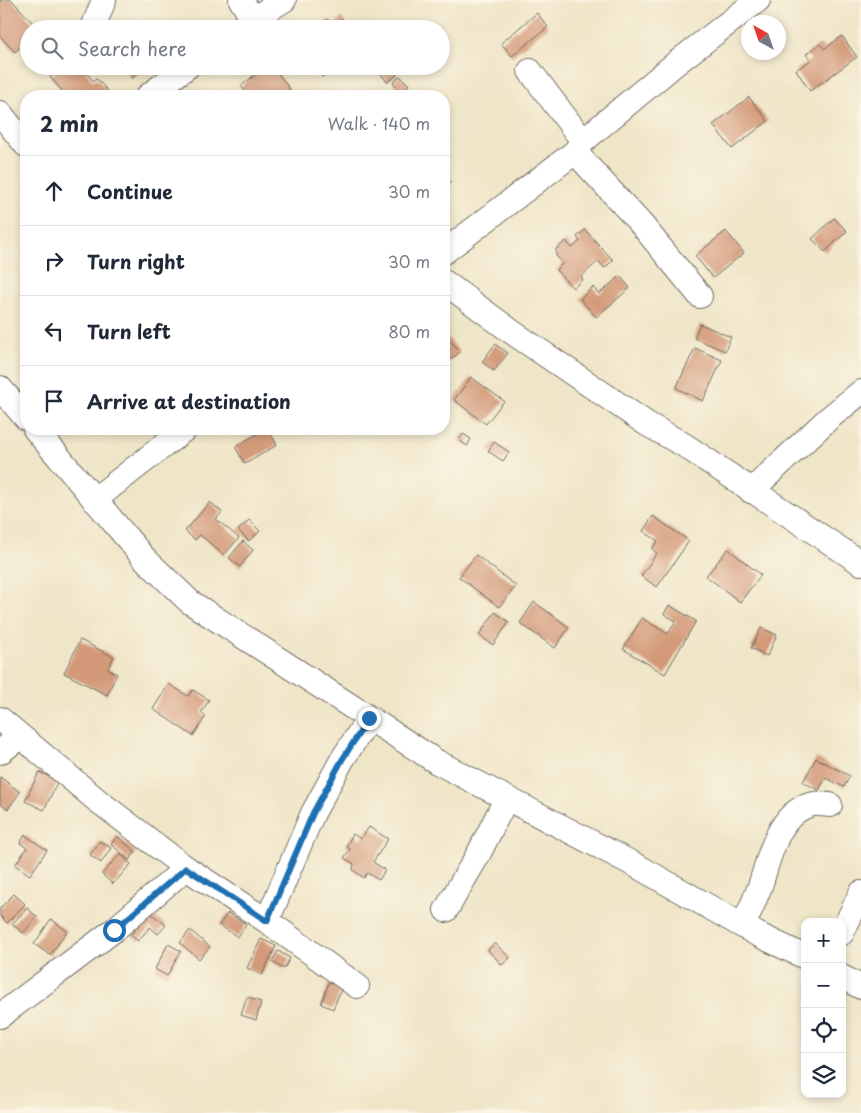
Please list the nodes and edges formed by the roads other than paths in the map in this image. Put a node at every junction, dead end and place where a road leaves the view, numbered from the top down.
1 (104, 0) edge
2 (284, 0) edge
3 (758, 0) edge
4 (244, 16) edge
5 (96, 20) edge
6 (530, 70) dead end
7 (176, 75) edge
8 (156, 90) edge
9 (0, 113) edge
10 (20, 138) edge
11 (579, 147) junction
12 (450, 247) edge
13 (450, 286) edge
14 (700, 296) dead end
15 (0, 388) edge
16 (861, 392) edge
17 (20, 411) edge
18 (40, 435) edge
19 (177, 435) edge
20 (751, 491) junction
21 (94, 500) junction
22 (861, 563) edge
23 (369, 718) junction
24 (0, 719) edge
25 (20, 737) junction
26 (0, 752) edge
27 (506, 798) junction
28 (830, 805) dead end
29 (186, 868) junction
30 (861, 893) edge
31 (446, 910) dead end
32 (267, 921) junction
33 (846, 925) edge
34 (743, 926) junction
35 (801, 955) edge
36 (846, 979) edge
37 (358, 986) dead end
38 (861, 987) edge
39 (0, 1016) edge

1 - 5 street
2 - 4 street
3 - 11 street
6 - 11 street
7 - 8 street
9 - 10 street
11 - 12 street
11 - 14 street
13 - 20 street
15 - 17 street
16 - 20 street
18 - 21 street
19 - 21 street
20 - 22 street
21 - 23 street
23 - 27 street
23 - 32 street
24 - 25 street
25 - 26 street
25 - 29 street
27 - 31 street
27 - 34 street
28 - 34 street
29 - 32 street
29 - 39 street
30 - 33 street
32 - 37 street
34 - 35 street
36 - 38 street

